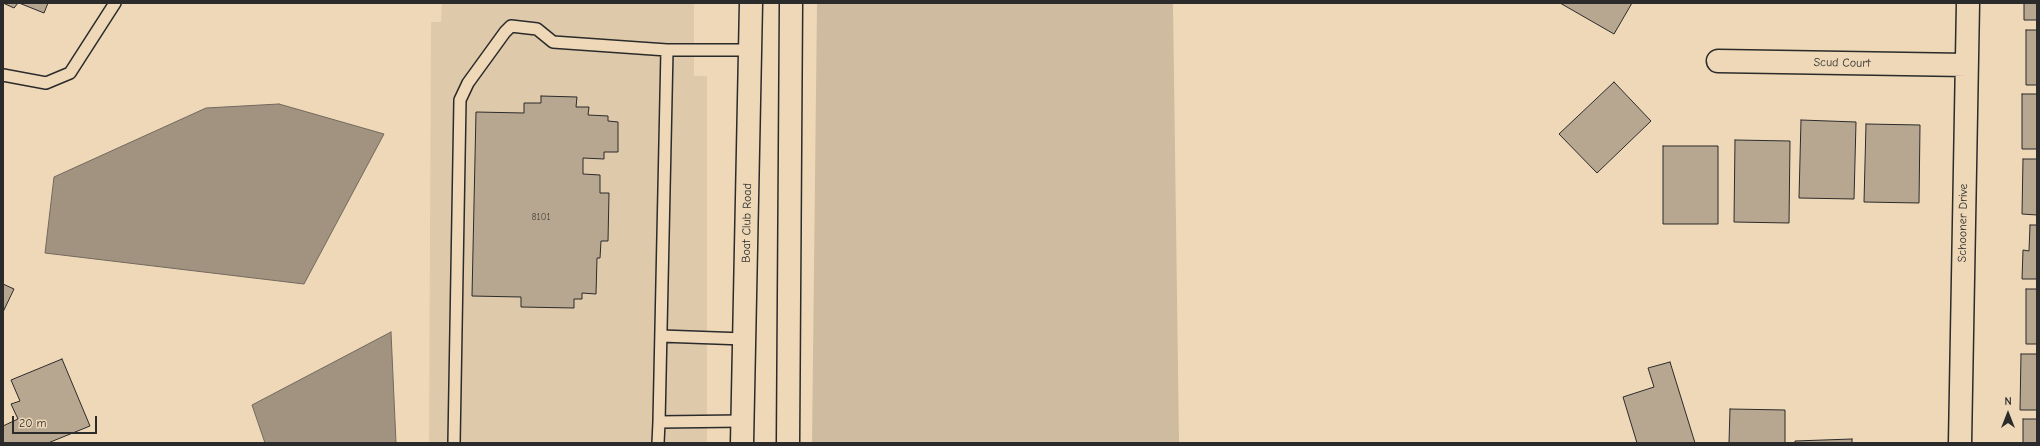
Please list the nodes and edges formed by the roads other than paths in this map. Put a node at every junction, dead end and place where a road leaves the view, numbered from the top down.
1 (115, 3) edge
2 (751, 3) edge
3 (790, 3) edge
4 (1968, 3) edge
5 (667, 50) junction
6 (750, 50) junction
7 (1718, 61) dead end
8 (1966, 64) junction
9 (3, 75) edge
10 (661, 336) junction
11 (744, 339) junction
12 (742, 421) junction
13 (659, 422) junction
14 (454, 443) edge
15 (658, 443) edge
16 (742, 443) edge
17 (788, 443) edge
18 (1960, 443) edge

1 - 9 lane
2 - 6 main road, Boat Club Road
3 - 17 main road
4 - 8 main road, Schooner Drive
5 - 6 lane
5 - 10 lane
5 - 14 lane
6 - 11 main road, Boat Club Road
7 - 8 main road, Scud Court
8 - 18 main road, Schooner Drive
10 - 11 lane
10 - 13 lane
11 - 12 main road, Boat Club Road
12 - 13 lane
12 - 16 main road, Boat Club Road
13 - 15 lane

